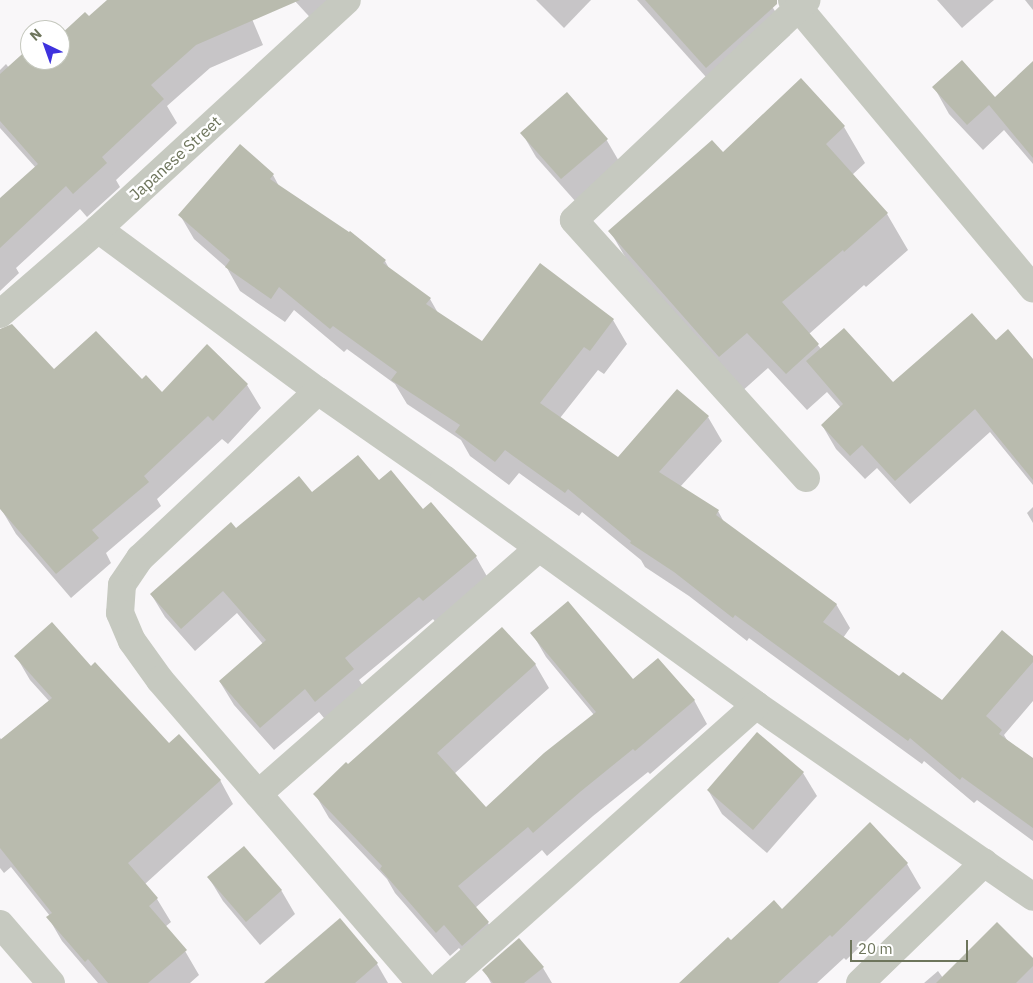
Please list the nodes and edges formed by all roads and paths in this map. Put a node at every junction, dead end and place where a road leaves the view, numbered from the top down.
1 (347, 0) edge
2 (799, 3) edge
3 (98, 229) junction
4 (1033, 288) edge
5 (0, 314) edge
6 (318, 391) junction
7 (806, 478) dead end
8 (539, 548) junction
9 (756, 705) junction
10 (258, 794) junction
11 (984, 863) junction
12 (1033, 897) edge
13 (0, 924) edge
14 (51, 983) edge
15 (421, 983) edge
16 (444, 983) edge
17 (860, 983) edge

1 - 3 street, Japanese Street
2 - 4 street
2 - 7 street
3 - 5 street, Japanese Street
3 - 6 street
6 - 8 street
6 - 10 street
8 - 9 street
8 - 10 street
9 - 11 street
9 - 16 street
10 - 15 street
11 - 12 street
11 - 17 street
13 - 14 street

